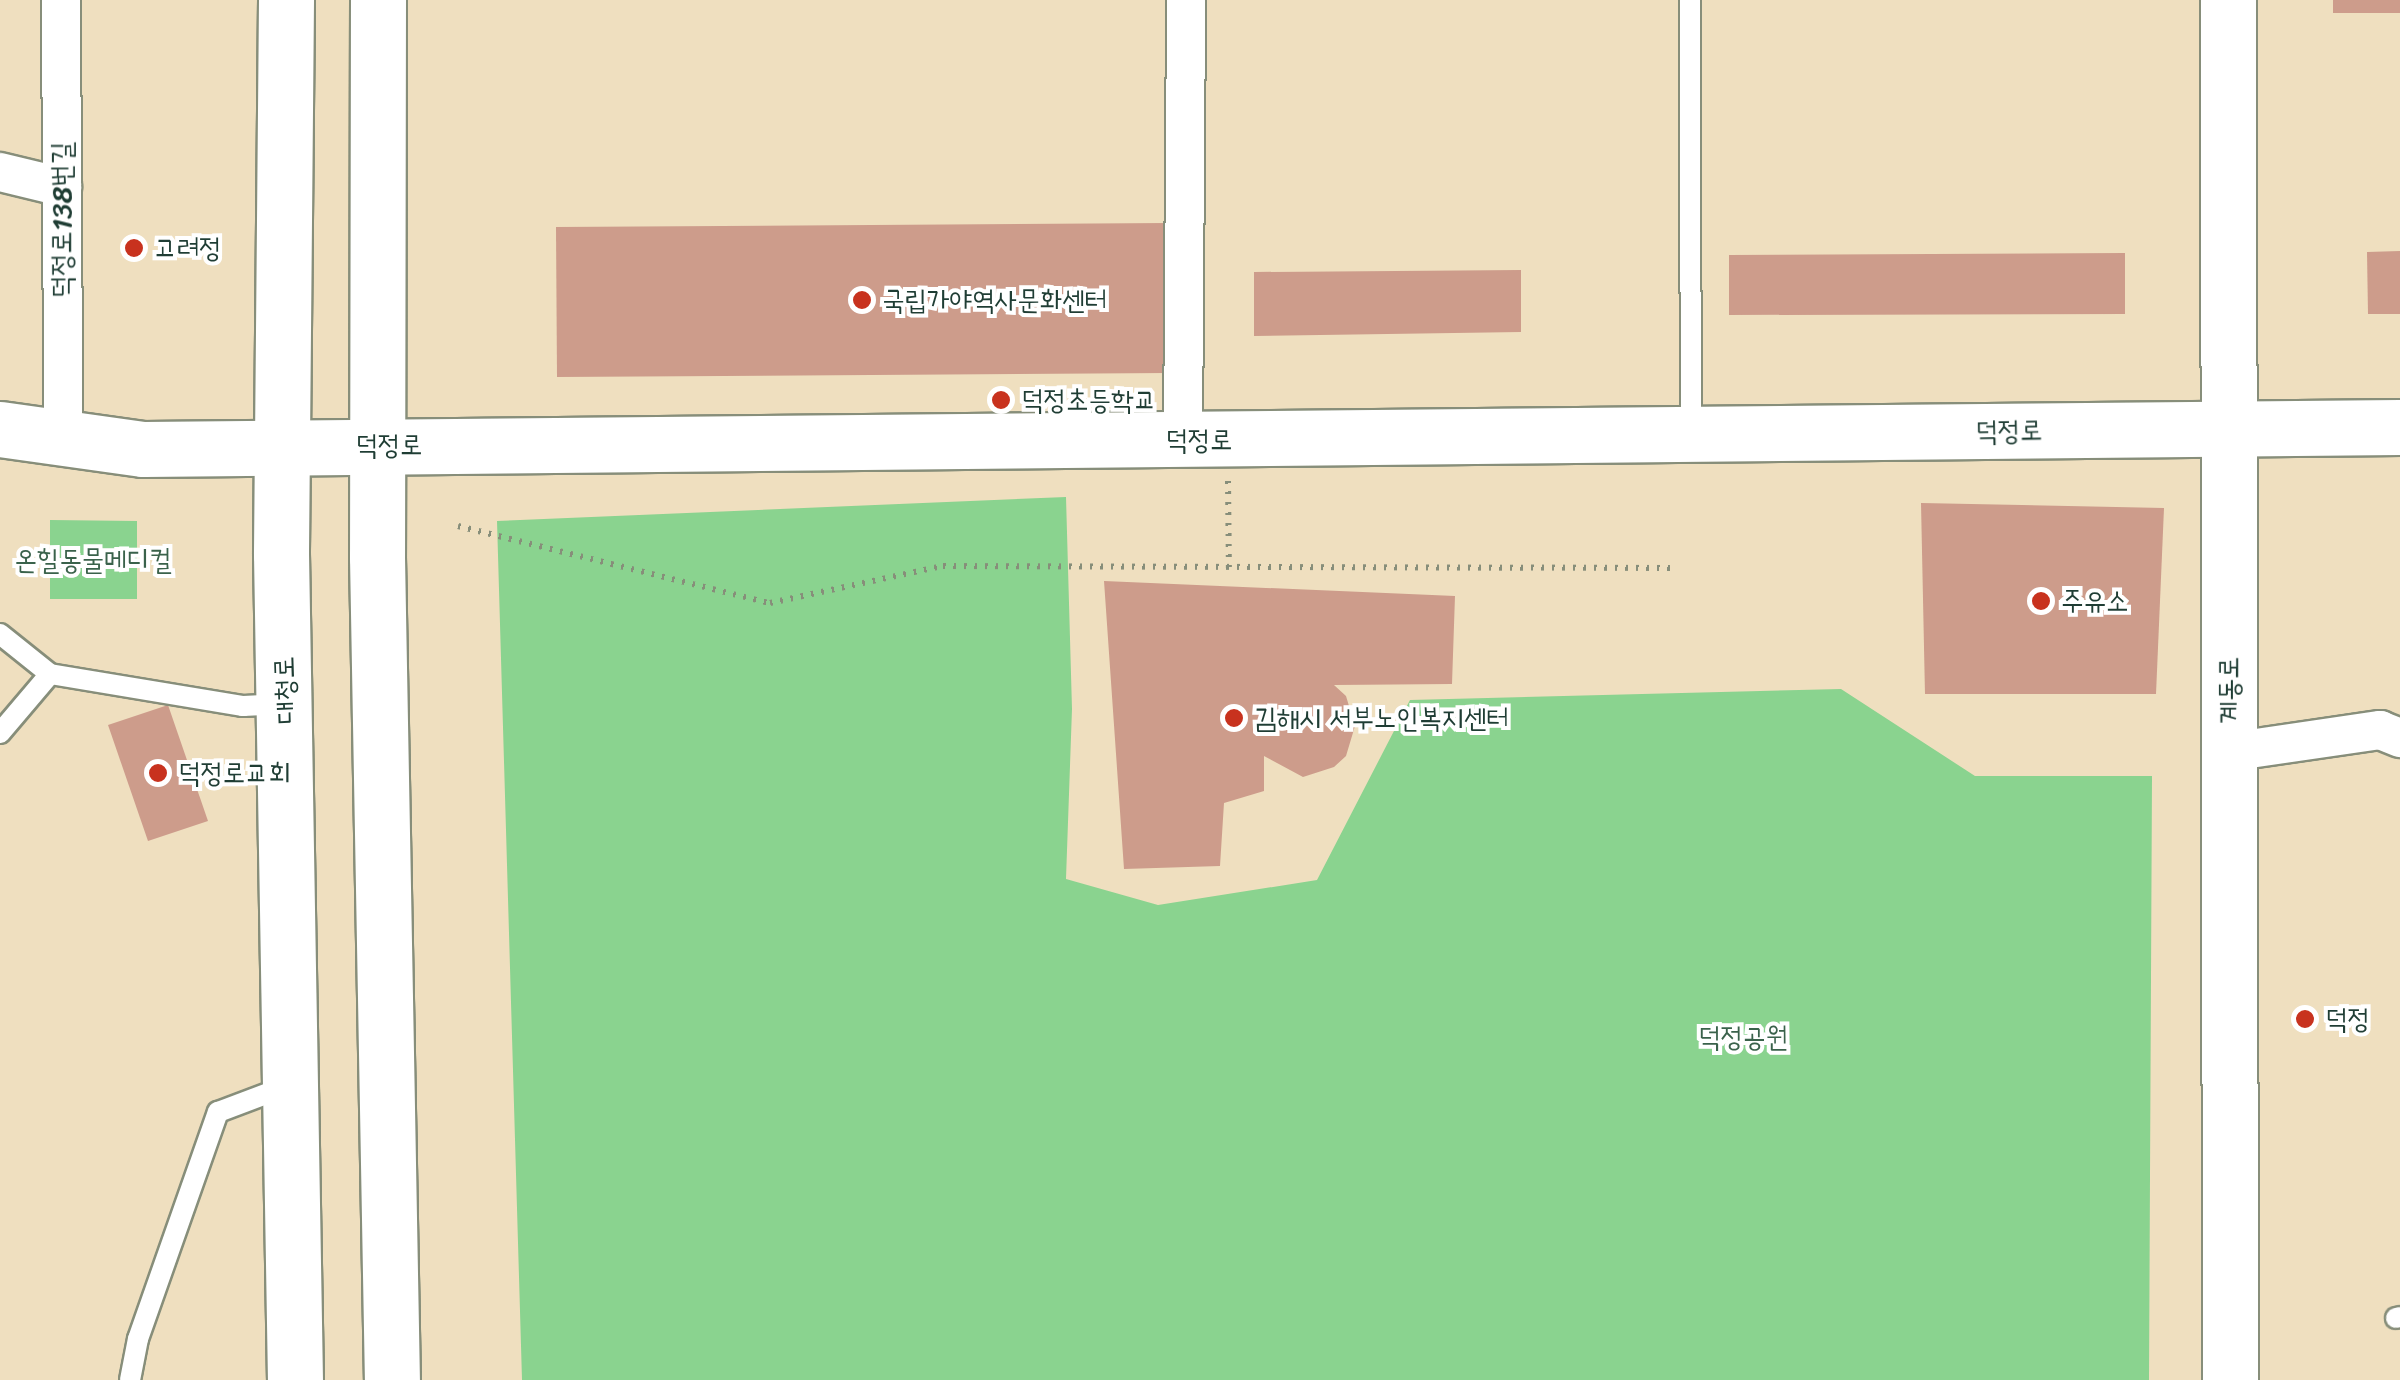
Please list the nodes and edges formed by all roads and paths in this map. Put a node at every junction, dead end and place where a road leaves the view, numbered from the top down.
1 (61, 0) edge
2 (286, 0) edge
3 (378, 0) edge
4 (1186, 0) edge
5 (1690, 0) edge
6 (2228, 0) edge
7 (0, 172) edge
8 (62, 187) junction
9 (2400, 427) edge
10 (2228, 428) junction
11 (0, 430) edge
12 (1692, 435) junction
13 (1205, 440) junction
14 (62, 441) junction
15 (378, 445) junction
16 (283, 446) junction
17 (458, 526) dead end
18 (1670, 568) dead end
19 (1229, 570) junction
20 (0, 634) edge
21 (50, 674) junction
22 (286, 704) junction
23 (0, 733) edge
24 (2400, 738) edge
25 (2229, 752) junction
26 (293, 1083) junction
27 (130, 1380) edge
28 (295, 1380) edge
29 (392, 1380) edge
30 (2230, 1380) edge

1 - 8 street, 덕정로138번길
2 - 16 street, 대청로
3 - 15 street
4 - 13 street
5 - 12 lane
6 - 10 street, 계동로
7 - 8 street
8 - 14 street, 덕정로138번길
9 - 10 street, 덕정로
10 - 12 street, 덕정로
10 - 25 street, 계동로
11 - 14 street, 덕정로
12 - 13 street, 덕정로
13 - 15 street, 덕정로
13 - 19 path
14 - 16 street, 덕정로
15 - 16 street, 덕정로
15 - 29 street
16 - 22 street, 대청로
17 - 19 path
18 - 19 path
20 - 21 lane
21 - 22 lane
21 - 23 lane
22 - 26 street, 대청로
24 - 25 street
25 - 30 street, 계동로
26 - 27 lane
26 - 28 street, 대청로

